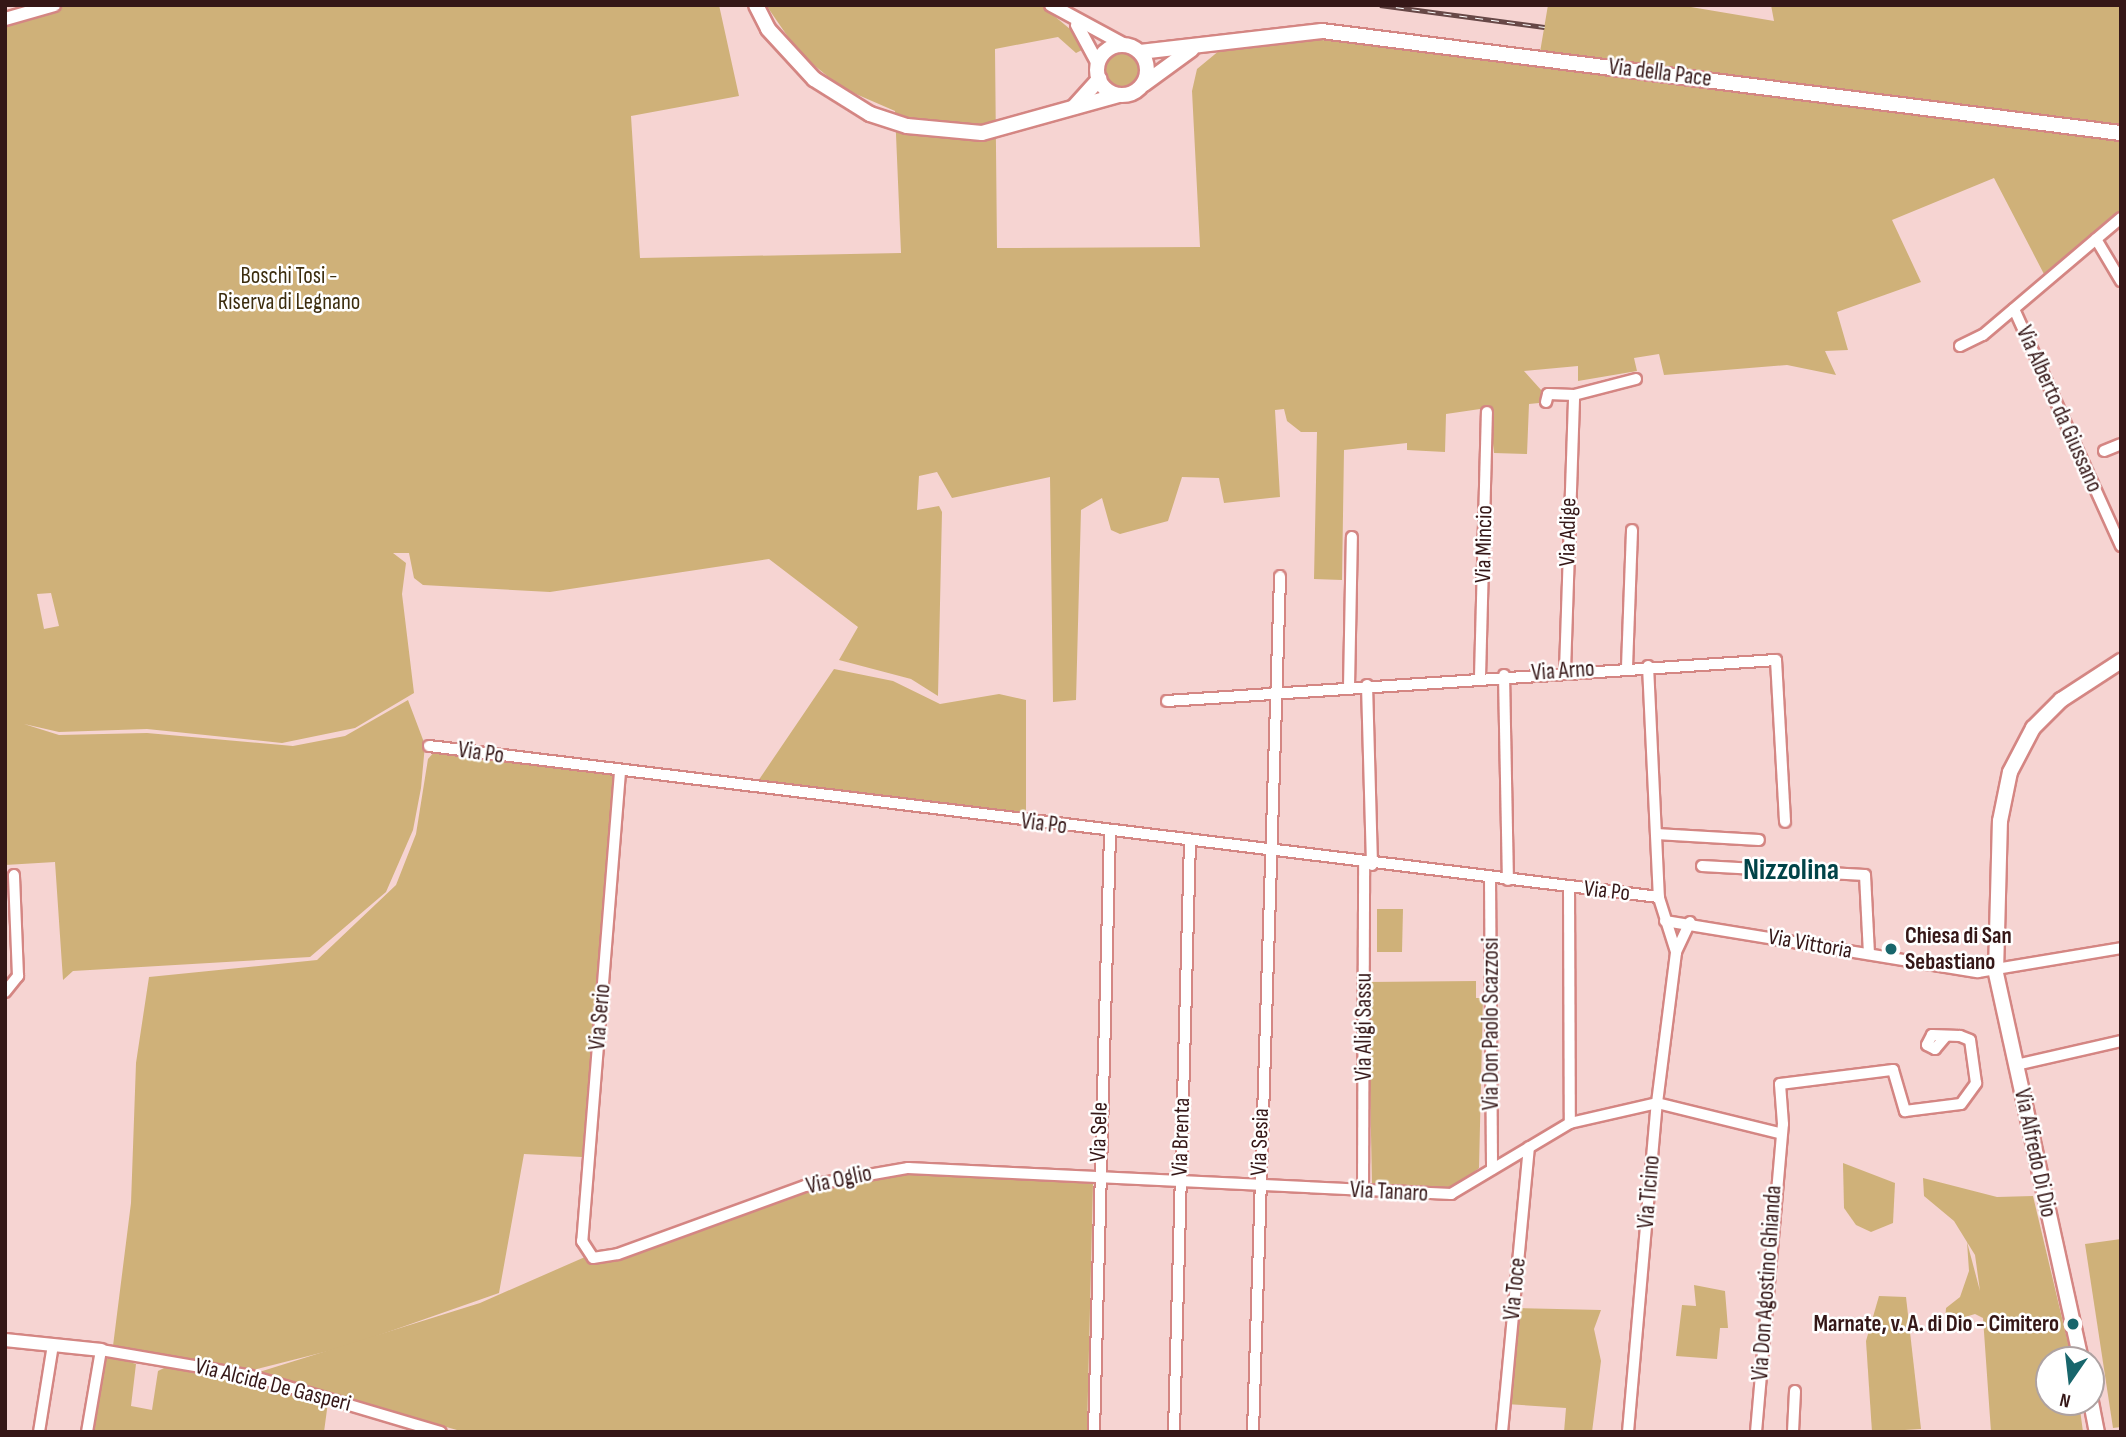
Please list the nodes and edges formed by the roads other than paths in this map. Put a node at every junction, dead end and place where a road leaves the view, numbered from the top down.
1 (54, 5) edge
2 (757, 5) edge
3 (1051, 5) edge
4 (5, 19) edge
5 (1077, 24) junction
6 (1125, 45) junction
7 (1200, 45) junction
8 (1139, 52) junction
9 (1098, 64) junction
10 (1099, 79) junction
11 (1142, 85) junction
12 (1119, 95) junction
13 (1074, 107) junction
14 (2121, 133) edge
15 (2121, 218) edge
16 (2096, 239) junction
17 (2121, 281) edge
18 (2014, 309) junction
19 (1960, 346) dead end
20 (1636, 379) dead end
21 (1574, 395) junction
22 (1546, 402) dead end
23 (1487, 412) dead end
24 (2121, 444) edge
25 (2104, 451) dead end
26 (1632, 530) dead end
27 (1352, 537) dead end
28 (2121, 546) edge
29 (1280, 576) dead end
30 (2121, 661) edge
31 (1647, 666) junction
32 (1627, 667) junction
33 (1565, 671) junction
34 (1504, 675) junction
35 (1480, 677) junction
36 (1367, 685) junction
37 (1349, 687) junction
38 (1276, 692) junction
39 (1167, 701) dead end
40 (429, 746) dead end
41 (620, 772) junction
42 (1785, 822) dead end
43 (1110, 832) junction
44 (1656, 834) junction
45 (1759, 840) dead end
46 (1190, 842) junction
47 (1269, 852) junction
48 (1368, 865) junction
49 (1702, 866) dead end
50 (14, 875) dead end
51 (1490, 878) junction
52 (1508, 880) junction
53 (1569, 887) junction
54 (1659, 897) junction
55 (1665, 921) junction
56 (1690, 922) junction
57 (1669, 933) junction
58 (1687, 935) junction
59 (2121, 948) edge
60 (1676, 952) junction
61 (1869, 954) junction
62 (1996, 972) junction
63 (5, 992) edge
64 (1946, 1035) dead end
65 (2121, 1041) edge
66 (2016, 1065) junction
67 (1657, 1104) junction
68 (1570, 1123) junction
69 (1779, 1133) junction
70 (1529, 1147) junction
71 (1492, 1170) junction
72 (1098, 1178) junction
73 (1180, 1183) junction
74 (1259, 1185) junction
75 (1363, 1190) junction
76 (593, 1258) joint
77 (5, 1340) edge
78 (53, 1345) junction
79 (2077, 1346) edge
80 (101, 1350) junction
81 (1795, 1391) dead end
82 (39, 1432) edge
83 (87, 1432) edge
84 (442, 1432) edge
85 (1094, 1432) edge
86 (1174, 1432) edge
87 (1253, 1432) edge
88 (1502, 1432) edge
89 (1628, 1432) edge
90 (1756, 1432) edge
91 (1793, 1432) edge

1 - 4 street
2 - 13 main road
3 - 5 street
5 - 6 street
5 - 9 street
6 - 8 main road
6 - 9 main road
7 - 8 main road, Via della Pace
7 - 11 main road, Via della Pace
7 - 14 main road, Via della Pace
8 - 11 main road
9 - 10 main road
10 - 12 main road
10 - 13 main road
11 - 12 main road
12 - 13 main road
15 - 16 street
16 - 17 street
16 - 18 street
18 - 19 street
18 - 28 street, Via Alberto da Giussano
20 - 21 street
21 - 22 street
21 - 33 street, Via Adige
23 - 35 street, Via Mincio
24 - 25 street
26 - 32 street
27 - 37 street
29 - 38 street, Via Sesia
30 - 62 main road, Via Alfredo Di Dio
31 - 32 street, Via Arno
31 - 42 street, Via Arno
31 - 44 street
32 - 33 street, Via Arno
33 - 34 street, Via Arno
34 - 35 street, Via Arno
34 - 52 street
35 - 36 street, Via Arno
36 - 37 street, Via Arno
36 - 48 street, Via Aligi Sassu
37 - 38 street, Via Arno
38 - 39 street, Via Arno
38 - 47 street, Via Sesia
40 - 41 street, Via Po
41 - 43 street, Via Po
41 - 76 street, Via Serio
43 - 46 street, Via Po
43 - 72 street, Via Sele
44 - 45 street
44 - 54 street
46 - 47 street, Via Po
46 - 73 street, Via Brenta
47 - 48 street, Via Po
47 - 74 street, Via Sesia
48 - 51 street, Via Po
48 - 75 street, Via Aligi Sassu
49 - 61 street
50 - 63 street
51 - 52 street, Via Po
51 - 71 street, Via Don Paolo Scazzosi
52 - 53 street, Via Po
53 - 54 street, Via Po
53 - 68 street
54 - 55 street
55 - 56 street, Via Vittoria
55 - 57 street
56 - 58 street
56 - 61 street, Via Vittoria
57 - 58 street
57 - 60 street
58 - 60 street
59 - 62 street, Via Vittoria
60 - 67 street, Via Ticino
61 - 62 street, Via Vittoria
62 - 66 main road, Via Alfredo Di Dio
64 - 69 street, Via Don Agostino Ghianda
65 - 66 street
66 - 79 main road, Via Alfredo Di Dio
67 - 68 street, Via Tanaro
67 - 69 street
67 - 89 street, Via Ticino
68 - 70 street, Via Tanaro
69 - 90 street, Via Don Agostino Ghianda
70 - 71 street, Via Tanaro
70 - 88 street, Via Toce
71 - 75 street, Via Tanaro
72 - 73 street, Via Tanaro
72 - 76 street, Via Oglio
72 - 85 street, Via Sele
73 - 74 street, Via Tanaro
73 - 86 street, Via Brenta
74 - 75 street, Via Tanaro
74 - 87 street, Via Sesia
77 - 78 street
78 - 80 street
78 - 82 street
80 - 83 street
80 - 84 street, Via Alcide De Gasperi
81 - 91 street

